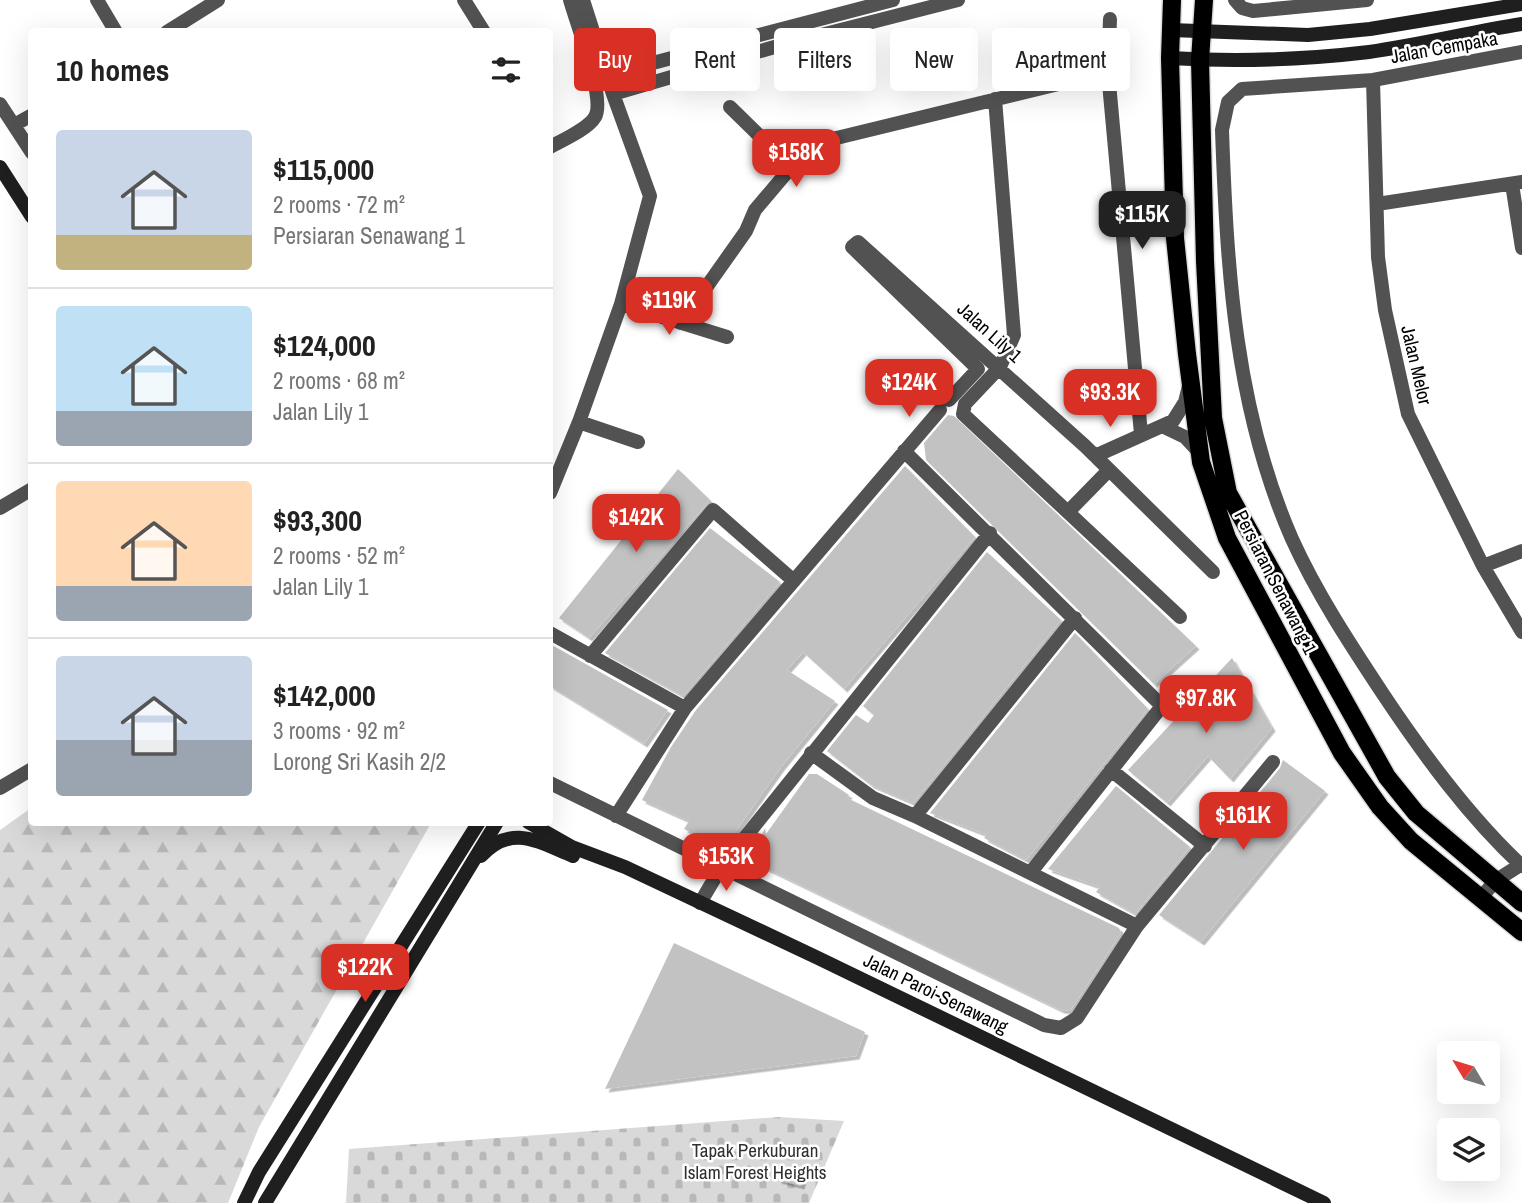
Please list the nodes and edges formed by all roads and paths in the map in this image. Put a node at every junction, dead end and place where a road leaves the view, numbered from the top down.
1 (97, 0) edge
2 (218, 0) edge
3 (464, 0) edge
4 (570, 0) edge
5 (583, 0) edge
6 (893, 0) edge
7 (958, 0) edge
8 (1170, 0) edge
9 (1204, 0) edge
10 (1235, 0) edge
11 (1367, 0) edge
12 (1522, 4) edge
13 (1110, 19) dead end
14 (1522, 24) edge
15 (114, 28) edge
16 (173, 28) edge
17 (482, 28) edge
18 (592, 28) edge
19 (1110, 28) edge
20 (1171, 30) junction
21 (1203, 31) junction
22 (1522, 52) edge
23 (1170, 58) junction
24 (1200, 60) junction
25 (656, 62) edge
26 (1373, 80) junction
27 (611, 91) edge
28 (1028, 91) edge
29 (1110, 91) edge
30 (612, 94) junction
31 (995, 99) junction
32 (0, 104) edge
33 (730, 107) dead end
34 (28, 117) edge
35 (14, 125) junction
36 (553, 142) edge
37 (810, 145) junction
38 (28, 147) edge
39 (0, 167) edge
40 (1517, 183) edge
41 (1377, 204) junction
42 (28, 212) edge
43 (1522, 246) edge
44 (621, 304) junction
45 (681, 323) junction
46 (727, 337) dead end
47 (1000, 367) junction
48 (1190, 381) junction
49 (579, 422) junction
50 (1164, 427) junction
51 (1141, 434) junction
52 (638, 442) dead end
53 (904, 451) junction
54 (1199, 452) junction
55 (1095, 456) junction
56 (1109, 470) junction
57 (553, 486) edge
58 (28, 491) edge
59 (0, 508) edge
60 (1069, 511) junction
61 (990, 533) junction
62 (1522, 551) edge
63 (1483, 566) junction
64 (1213, 572) dead end
65 (794, 580) junction
66 (1180, 617) dead end
67 (1075, 618) junction
68 (1522, 632) edge
69 (553, 636) edge
70 (590, 656) junction
71 (685, 708) junction
72 (811, 753) junction
73 (1273, 762) dead end
74 (1111, 770) junction
75 (28, 771) edge
76 (553, 784) edge
77 (0, 788) edge
78 (616, 816) junction
79 (915, 816) junction
80 (464, 826) edge
81 (476, 826) edge
82 (495, 826) edge
83 (535, 826) edge
84 (1205, 846) junction
85 (1522, 865) edge
86 (722, 866) junction
87 (625, 867) junction
88 (467, 871) junction
89 (1031, 872) junction
90 (1495, 881) junction
91 (433, 893) junction
92 (1481, 898) junction
93 (700, 903) junction
94 (1522, 903) edge
95 (1137, 926) junction
96 (1522, 932) edge
97 (244, 1203) edge
98 (265, 1203) edge
99 (1324, 1203) edge

1 - 15 street
2 - 16 street
3 - 17 street
4 - 36 street
5 - 18 street
6 - 25 street
7 - 30 street
8 - 20 main road, Persiaran Senawang 1
9 - 21 main road, Persiaran Senawang 1
10 - 11 street
12 - 21 street
13 - 19 street
14 - 24 street
20 - 21 street
20 - 23 main road, Persiaran Senawang 1
21 - 24 main road, Persiaran Senawang 1
22 - 26 street, Jalan Cempaka
23 - 24 street
23 - 48 main road, Persiaran Senawang 1
24 - 90 main road, Persiaran Senawang 1
26 - 41 street, Jalan Melor
26 - 85 street, Jalan Cempaka
27 - 30 street
28 - 31 street
29 - 51 street
30 - 44 street
31 - 37 street
31 - 47 street
32 - 35 street
33 - 37 street
34 - 35 street
35 - 38 street
37 - 45 street
39 - 42 street
40 - 41 street
40 - 43 street
41 - 63 street, Jalan Melor
44 - 45 street
44 - 49 street
45 - 46 street
47 - 53 street, Jalan Lily 1
47 - 55 street, Jalan Lily 1
47 - 60 street
48 - 50 street
48 - 54 main road, Persiaran Senawang 1
49 - 52 street
49 - 57 street
50 - 51 street
50 - 54 street
51 - 55 street
53 - 61 street
53 - 65 street
54 - 92 main road, Persiaran Senawang 1
55 - 56 street, Jalan Lily 1
56 - 60 street
56 - 64 street, Jalan Lily 1
58 - 59 street
60 - 66 street
61 - 67 street
61 - 72 street
62 - 63 street
63 - 68 street, Jalan Melor
65 - 70 street
65 - 71 street
67 - 74 street
67 - 79 street
69 - 70 street
70 - 71 street
71 - 78 street
72 - 79 street
72 - 86 street
73 - 84 street
74 - 84 street
74 - 89 street
75 - 77 street
76 - 78 street
78 - 86 street
79 - 89 street
80 - 91 street
81 - 91 street
82 - 88 street
83 - 87 street, Jalan Paroi-Senawang
84 - 95 street
85 - 90 street
86 - 93 street
86 - 95 street
87 - 88 street
87 - 93 street, Jalan Paroi-Senawang
88 - 98 street
89 - 95 street
90 - 92 street
90 - 94 main road, Persiaran Senawang 1
91 - 97 street
92 - 96 main road, Persiaran Senawang 1
93 - 99 street, Jalan Paroi-Senawang

